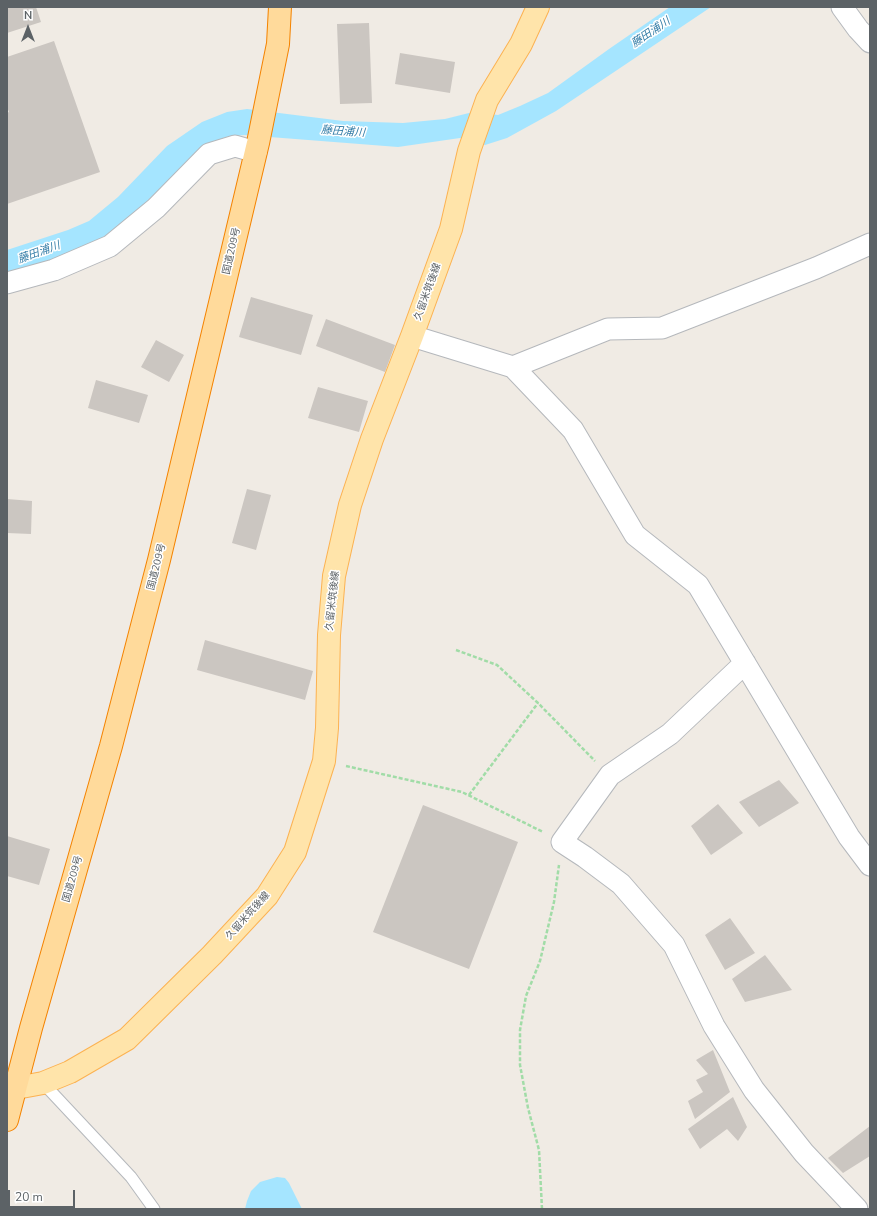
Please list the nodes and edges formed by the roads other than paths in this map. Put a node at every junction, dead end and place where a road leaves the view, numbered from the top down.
1 (280, 7) edge
2 (538, 7) edge
3 (842, 7) edge
4 (870, 42) edge
5 (257, 147) junction
6 (870, 244) edge
7 (7, 283) edge
8 (412, 336) junction
9 (513, 367) junction
10 (745, 663) junction
11 (870, 865) edge
12 (43, 1083) junction
13 (16, 1088) junction
14 (7, 1120) edge
15 (154, 1209) edge
16 (857, 1209) edge

1 - 5 highway, 国道209号
2 - 8 main road, 久留米筑後線
3 - 4 street
5 - 7 street
5 - 13 highway, 国道209号
6 - 9 street
8 - 9 street
8 - 12 main road, 久留米筑後線
9 - 10 street
10 - 11 street
10 - 16 street
12 - 13 main road, 久留米筑後線
12 - 15 lane
13 - 14 highway, 国道209号

